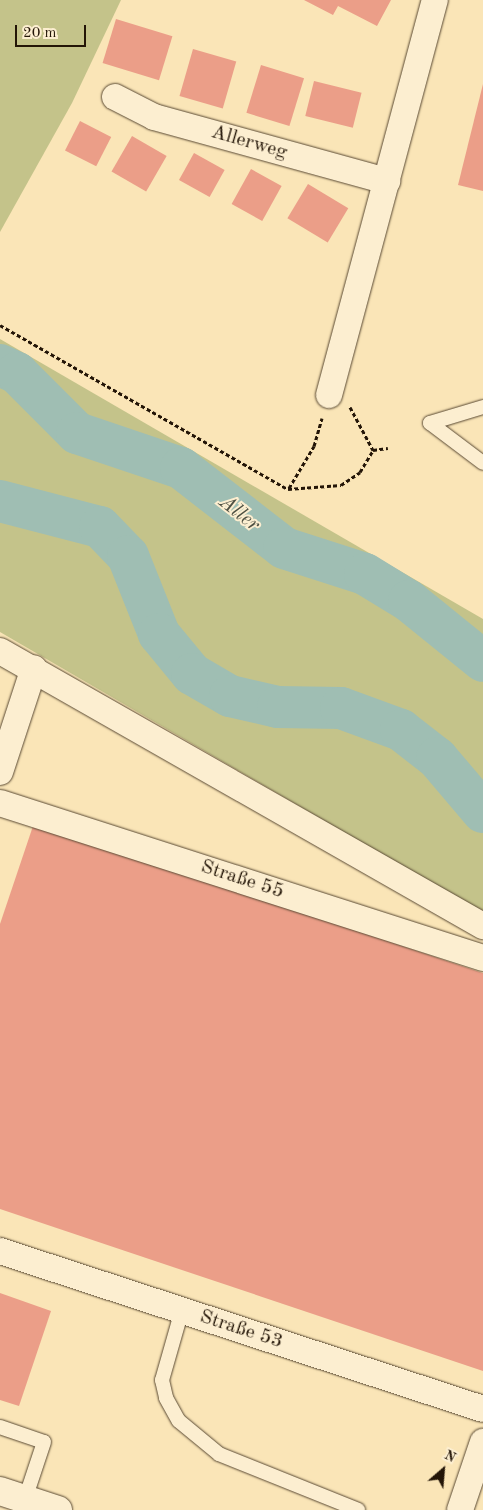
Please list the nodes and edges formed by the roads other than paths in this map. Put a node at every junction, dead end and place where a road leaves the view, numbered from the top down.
1 (434, 0) edge
2 (115, 97) dead end
3 (386, 182) junction
4 (329, 395) road end
5 (483, 407) edge
6 (483, 463) edge
7 (0, 651) edge
8 (34, 668) junction
9 (0, 772) edge
10 (0, 803) edge
11 (483, 926) edge
12 (483, 958) edge
13 (0, 1251) edge
14 (182, 1310) junction
15 (483, 1409) edge
16 (0, 1427) edge
17 (483, 1442) edge
18 (12, 1495) edge
19 (58, 1510) edge
20 (358, 1510) edge
21 (460, 1510) edge

1 - 3 street
2 - 3 street, Allerweg
3 - 4 street
5 - 6 lane
7 - 8 street
8 - 9 street
8 - 11 street
10 - 12 street, Straße 55
13 - 14 street, Straße 53
14 - 15 street, Straße 53
14 - 20 lane
16 - 18 lane
17 - 21 street
18 - 19 street

